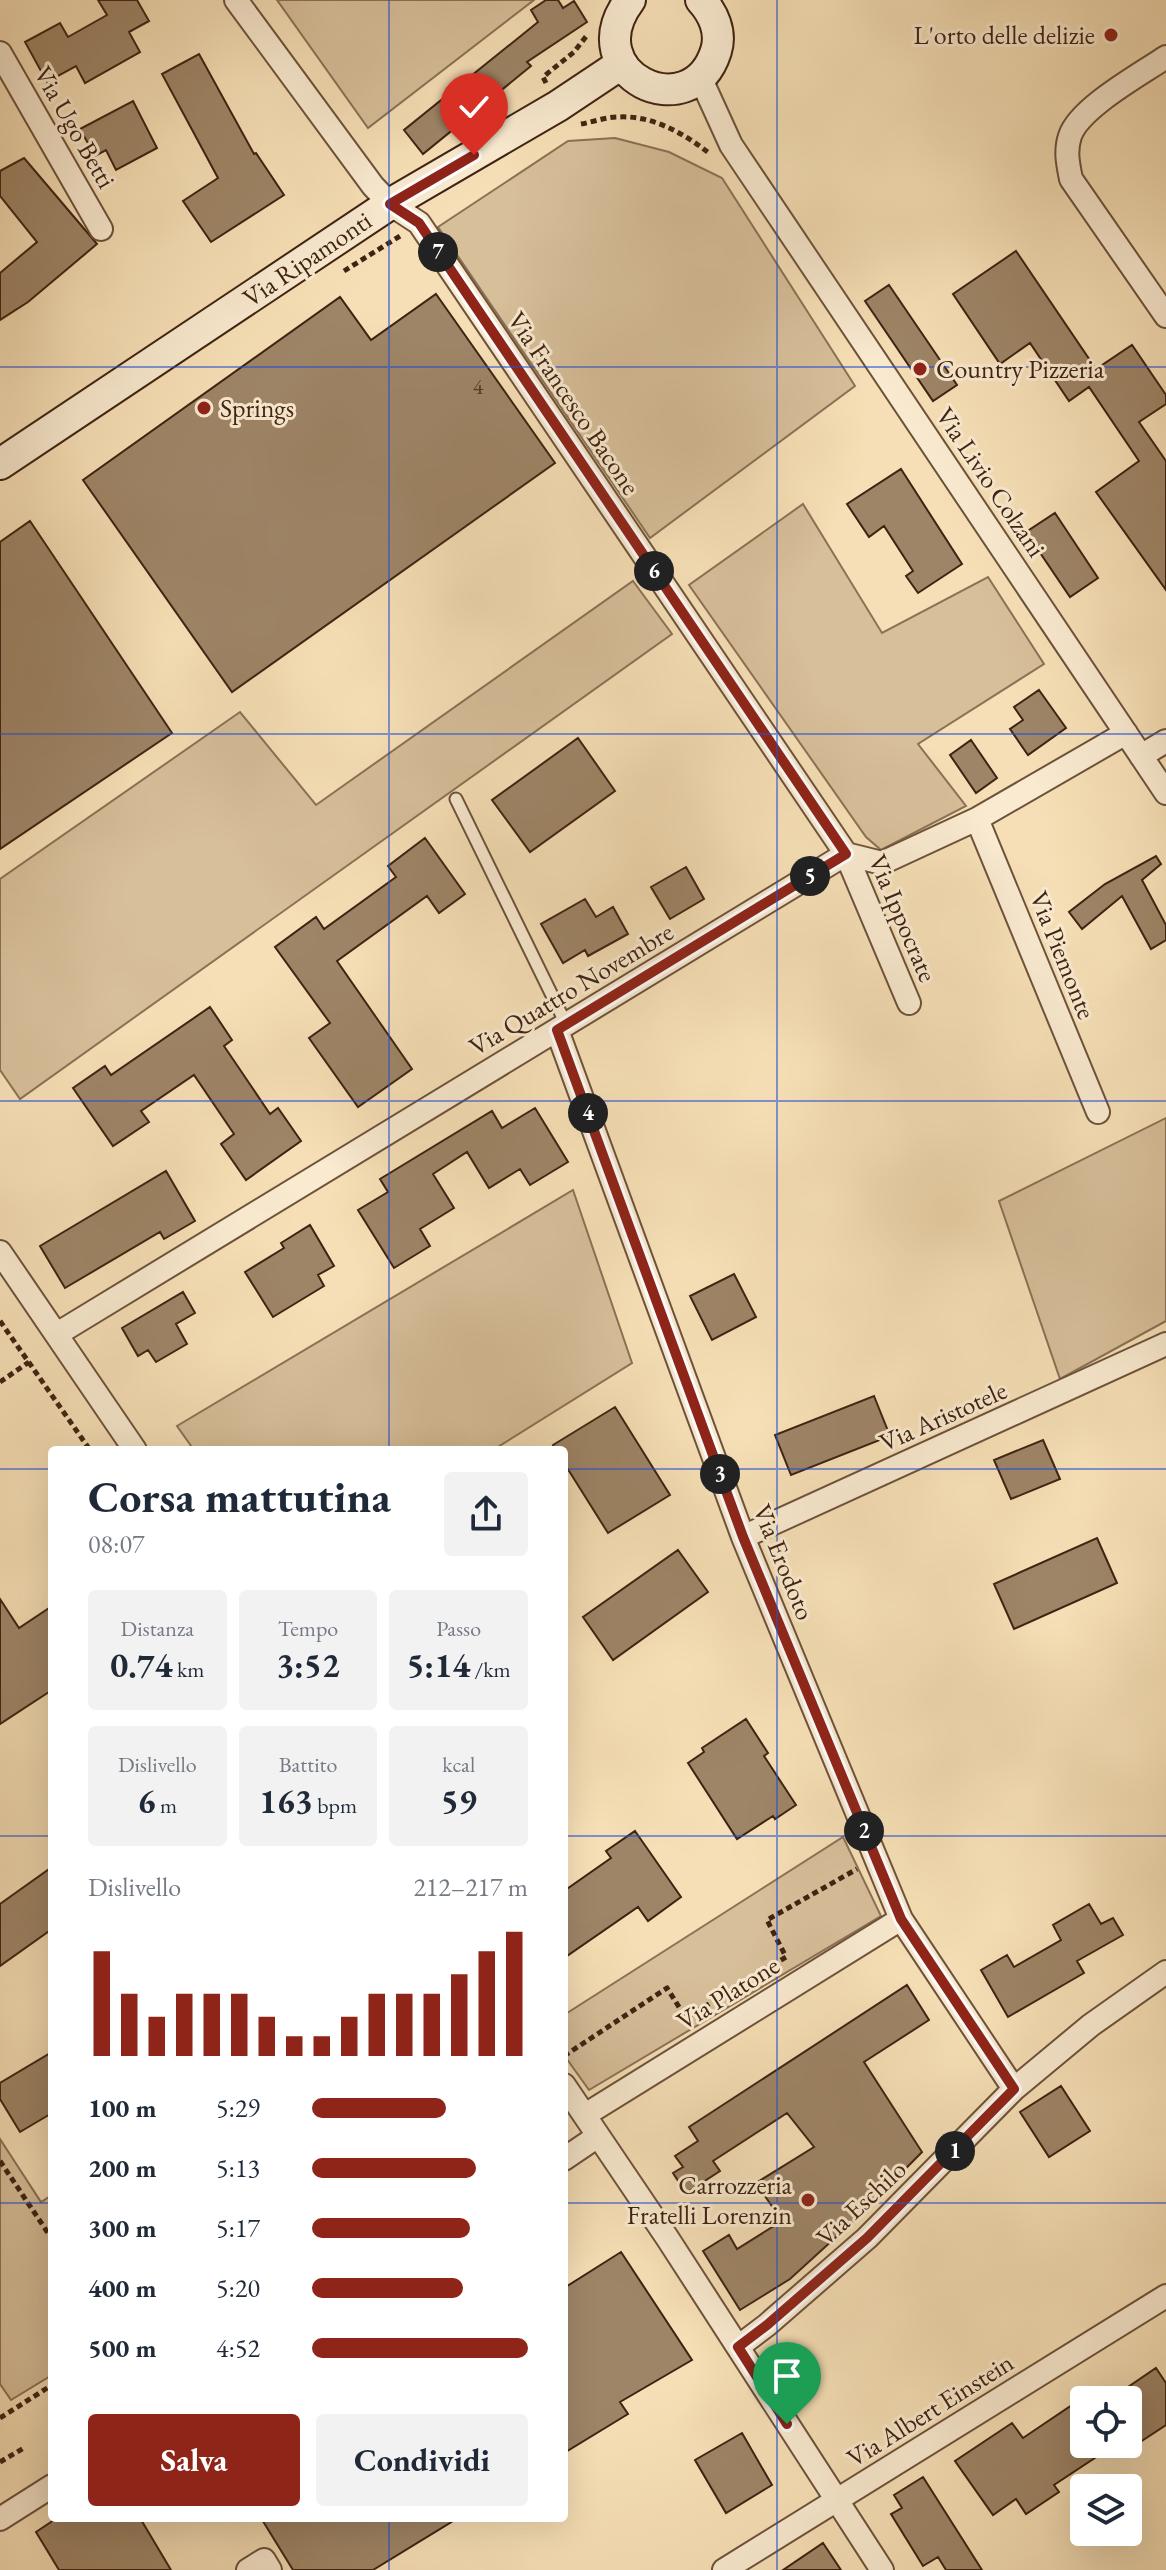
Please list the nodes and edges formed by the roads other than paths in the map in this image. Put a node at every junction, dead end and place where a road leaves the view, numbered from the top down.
1 (236, 0) edge
2 (630, 0) edge
3 (712, 3) edge
4 (0, 53) edge
5 (1166, 57) edge
6 (621, 64) junction
7 (700, 77) junction
8 (390, 204) junction
9 (101, 229) dead end
10 (1166, 316) edge
11 (0, 464) edge
12 (1126, 733) junction
13 (1166, 741) edge
14 (1141, 756) junction
15 (1166, 793) edge
16 (456, 799) dead end
17 (977, 819) junction
18 (846, 854) junction
19 (909, 1003) dead end
20 (562, 1027) junction
21 (1098, 1112) dead end
22 (0, 1252) edge
23 (57, 1334) junction
24 (1166, 1344) edge
25 (132, 1446) edge
26 (743, 1537) junction
27 (901, 1919) junction
28 (1166, 1972) edge
29 (1014, 2089) junction
30 (568, 2091) edge
31 (585, 2115) junction
32 (598, 2136) junction
33 (568, 2156) edge
34 (1166, 2296) edge
35 (738, 2347) junction
36 (48, 2489) edge
37 (837, 2501) junction
38 (0, 2519) edge
39 (248, 2570) edge
40 (270, 2570) edge
41 (724, 2570) edge
42 (882, 2570) edge

1 - 8 street, Via Francesco Bacone
2 - 6 street
3 - 7 street
4 - 9 street, Via Ugo Betti
5 - 10 street
6 - 7 street
6 - 8 street, Via Ripamonti
7 - 12 street, Via Livio Colzani
8 - 11 street, Via Ripamonti
8 - 18 street, Via Francesco Bacone
12 - 14 street, Via Livio Colzani
12 - 17 street
13 - 14 street
14 - 15 street, Via Livio Colzani
16 - 20 lane
17 - 18 street
17 - 21 street, Via Piemonte
18 - 19 street, Via Ippocrate
18 - 20 street, Via Quattro Novembre
20 - 23 street, Via Quattro Novembre
20 - 26 street, Via Erodoto
22 - 23 street
23 - 25 street
24 - 26 street, Via Aristotele
26 - 27 street, Via Erodoto
27 - 29 street, Via Erodoto
27 - 31 street, Via Platone
28 - 29 street, Via Eschilo
29 - 35 street, Via Eschilo
30 - 31 street
31 - 32 street
32 - 33 street
32 - 35 street
34 - 37 street, Via Albert Einstein
35 - 37 street
36 - 38 street
37 - 41 street, Via Albert Einstein
37 - 42 street
39 - 40 street

